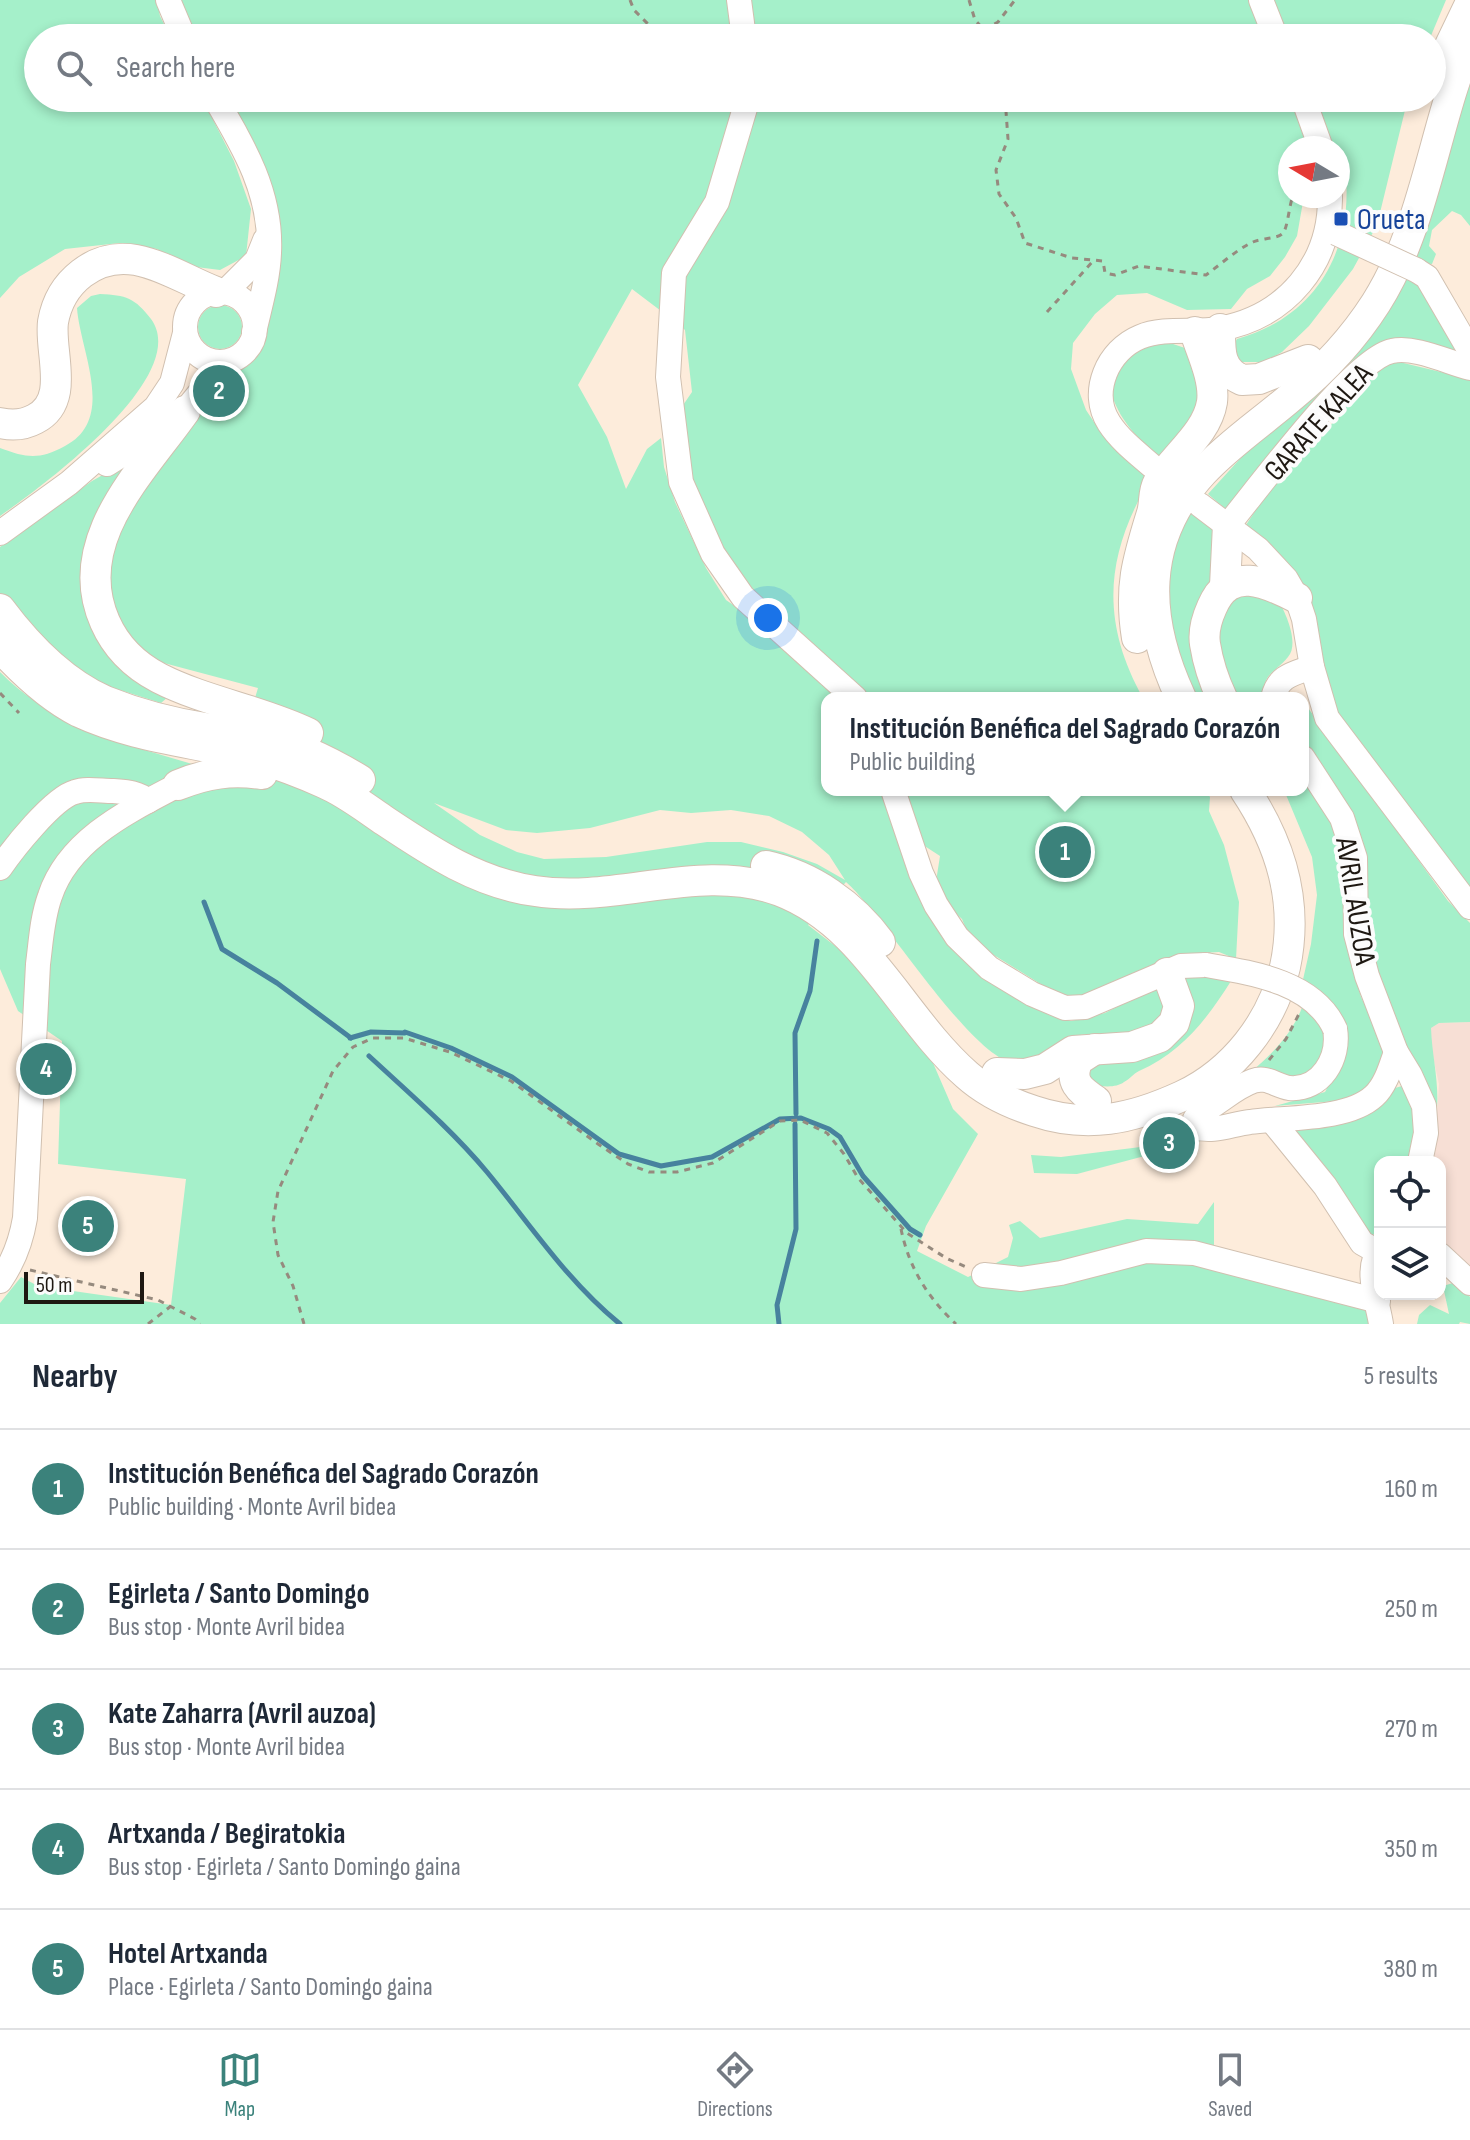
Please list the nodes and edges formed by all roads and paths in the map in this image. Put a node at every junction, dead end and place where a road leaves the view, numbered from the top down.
1 (168, 0) edge
2 (630, 0) edge
3 (739, 0) edge
4 (969, 0) edge
5 (1015, 0) edge
6 (1261, 0) edge
7 (1470, 4) edge
8 (178, 24) edge
9 (648, 24) edge
10 (742, 24) edge
11 (979, 24) edge
12 (994, 24) edge
13 (1270, 24) edge
14 (1470, 40) edge
15 (1446, 56) edge
16 (1446, 106) edge
17 (223, 112) edge
18 (744, 112) edge
19 (1006, 112) edge
20 (1308, 112) edge
21 (1428, 112) edge
22 (1444, 112) edge
23 (1317, 136) edge
24 (1288, 208) edge
25 (1330, 208) edge
26 (268, 230) junction
27 (1331, 230) junction
28 (1094, 260) junction
29 (221, 292) junction
30 (1047, 312) dead end
31 (254, 332) junction
32 (1216, 332) junction
33 (185, 333) junction
34 (1470, 351) edge
35 (1308, 360) junction
36 (225, 362) junction
37 (1470, 368) edge
38 (185, 411) junction
39 (0, 423) edge
40 (1152, 466) dead end
41 (69, 483) junction
42 (1200, 505) dead end
43 (1153, 509) junction
44 (1228, 525) junction
45 (0, 533) edge
46 (1225, 586) junction
47 (1297, 598) junction
48 (0, 609) edge
49 (0, 647) edge
50 (1312, 667) junction
51 (848, 692) edge
52 (1156, 692) edge
53 (1178, 692) edge
54 (1219, 692) edge
55 (1274, 692) edge
56 (0, 693) edge
57 (19, 713) dead end
58 (1309, 767) edge
59 (178, 785) junction
60 (97, 791) junction
61 (895, 796) edge
62 (1228, 796) edge
63 (1249, 796) edge
64 (1273, 796) edge
65 (372, 800) junction
66 (148, 801) junction
67 (0, 868) edge
68 (1470, 907) edge
69 (1167, 973) junction
70 (1312, 1005) junction
71 (1095, 1049) junction
72 (1396, 1052) junction
73 (1045, 1069) junction
74 (997, 1073) junction
75 (1282, 1086) junction
76 (1095, 1101) junction
77 (1273, 1122) junction
78 (1421, 1156) edge
79 (901, 1226) junction
80 (1374, 1249) edge
81 (1374, 1258) edge
82 (1446, 1261) edge
83 (26, 1269) dead end
84 (984, 1275) joint
85 (1374, 1278) edge
86 (0, 1281) edge
87 (1470, 1283) edge
88 (171, 1306) junction
89 (1379, 1313) edge
90 (148, 1324) edge
91 (200, 1324) edge
92 (304, 1324) edge
93 (956, 1324) edge

1 - 8 street
2 - 9 path
3 - 10 street
4 - 11 path
5 - 12 path
6 - 13 street
7 - 15 main road
14 - 16 main road
17 - 26 street
18 - 51 street
19 - 28 path
20 - 23 street
21 - 35 main road
22 - 53 main road
24 - 28 path
25 - 27 street
26 - 29 street
26 - 31 street
27 - 32 street
27 - 34 street, bridge
28 - 30 path
29 - 31 street
29 - 33 street
29 - 39 main road
31 - 36 street
32 - 35 main road
32 - 40 street
32 - 43 main road
33 - 36 street
33 - 41 street
35 - 43 main road
36 - 38 street
37 - 44 street, GARATE KALEA
38 - 41 street
38 - 65 main road
41 - 45 street
42 - 44 street
43 - 52 main road
44 - 46 main road
44 - 47 street
46 - 47 main road
46 - 54 main road
47 - 50 street
48 - 65 main road
49 - 65 main road
50 - 55 street
50 - 68 street
56 - 57 path
58 - 72 street, AVRIL AUZOA
59 - 60 street
59 - 65 main road
59 - 66 street
60 - 66 street
60 - 67 street
61 - 69 street
62 - 76 main road
63 - 76 main road
64 - 76 main road
65 - 74 main road
65 - 76 main road
66 - 86 street
69 - 70 street, bridge
69 - 71 main road
70 - 75 path
70 - 75 street, bridge
71 - 73 main road
71 - 76 main road
72 - 77 street
72 - 78 street, AVRIL AUZOA
73 - 74 main road
73 - 76 main road
74 - 76 main road
75 - 77 street
77 - 80 street
79 - 84 path
79 - 92 path
79 - 93 path
81 - 85 street
82 - 87 street
83 - 88 path
84 - 89 street
88 - 90 path
88 - 91 path

